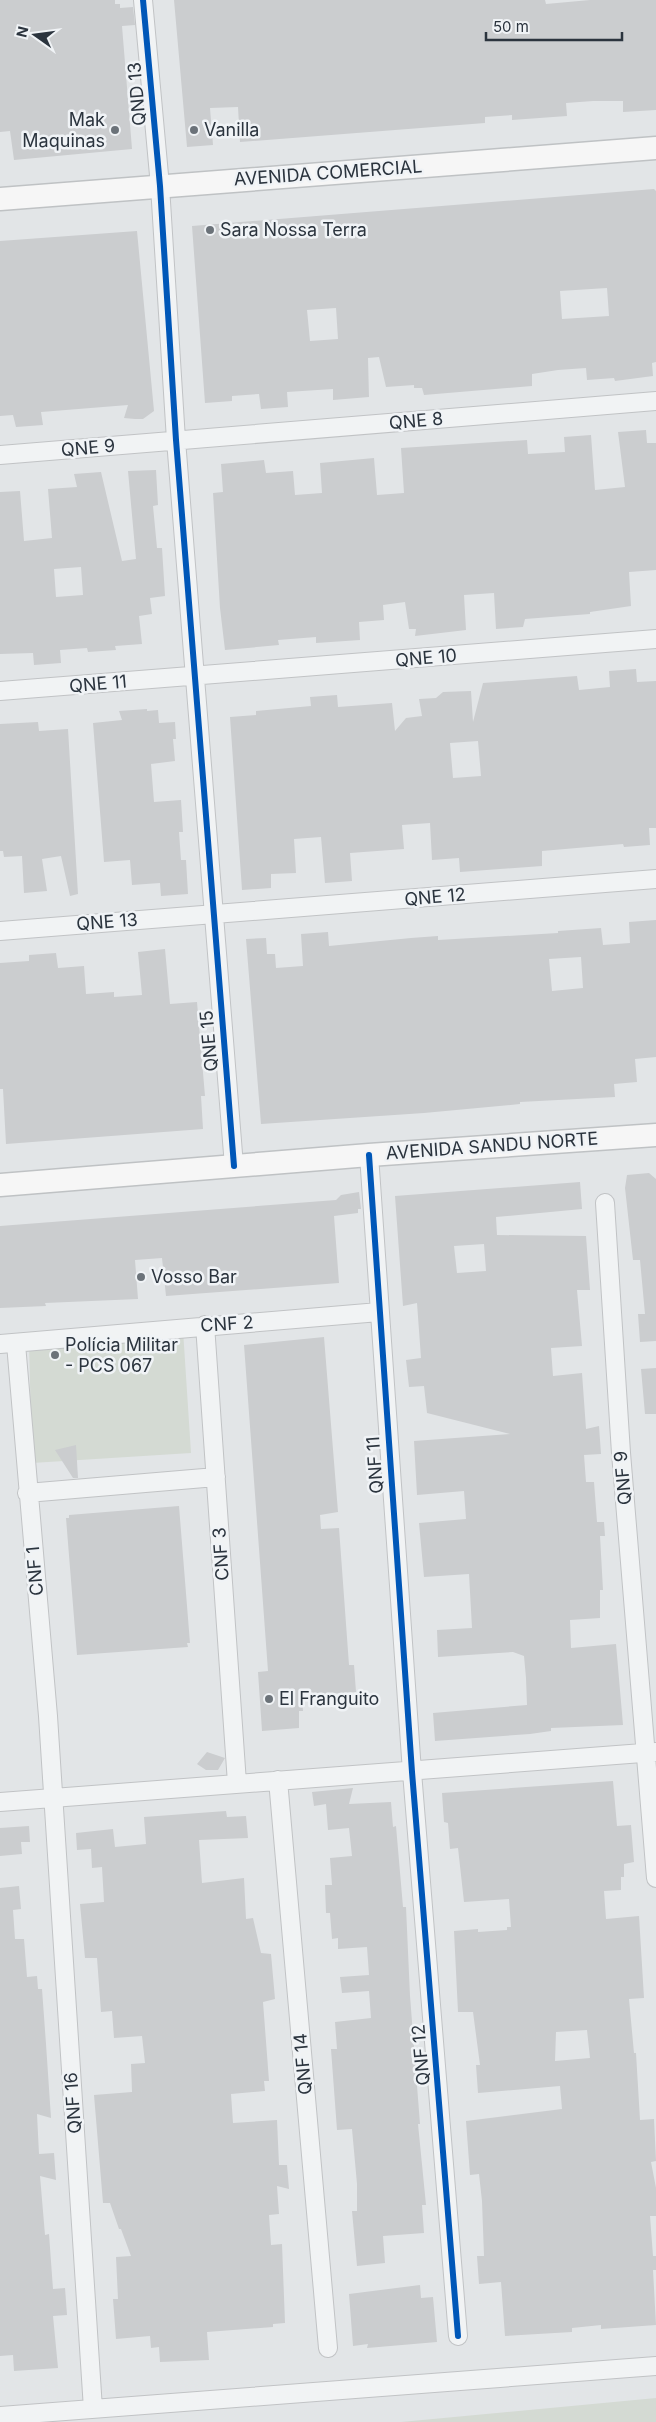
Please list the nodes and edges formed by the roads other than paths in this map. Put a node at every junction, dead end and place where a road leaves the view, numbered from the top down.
1 (143, 0) edge
2 (656, 148) edge
3 (160, 186) junction
4 (0, 199) edge
5 (656, 401) edge
6 (176, 440) junction
7 (0, 455) edge
8 (656, 639) edge
9 (196, 676) junction
10 (0, 692) edge
11 (656, 879) edge
12 (214, 914) junction
13 (0, 931) edge
14 (656, 1135) edge
15 (369, 1155) junction
16 (234, 1166) junction
17 (0, 1185) edge
18 (605, 1202) dead end
19 (379, 1312) junction
20 (205, 1325) junction
21 (8, 1344) edge
22 (216, 1478) junction
23 (27, 1493) junction
24 (651, 1752) edge
25 (412, 1772) junction
26 (278, 1780) junction
27 (237, 1783) junction
28 (53, 1798) junction
29 (0, 1802) edge
30 (656, 1878) edge
31 (458, 2336) dead end
32 (328, 2348) dead end
33 (656, 2366) edge
34 (94, 2408) junction
35 (0, 2416) edge

1 - 3 street, QND 13
2 - 3 main road, AVENIDA COMERCIAL
3 - 4 main road, AVENIDA COMERCIAL
3 - 6 street, QND 13
5 - 6 street, QNE 8
6 - 7 street, QNE 9
6 - 9 street, QNE 15
8 - 9 street, QNE 10
9 - 10 street, QNE 11
9 - 12 street, QNE 15
11 - 12 street, QNE 12
12 - 13 street, QNE 13
12 - 16 street, QNE 15
14 - 15 main road, AVENIDA SANDU NORTE
15 - 16 main road, AVENIDA SANDU NORTE
15 - 19 street, QNF 11
16 - 17 main road, AVENIDA SANDU NORTE
18 - 24 street, QNF 9
19 - 20 street, CNF 2
19 - 25 street, QNF 11
20 - 21 street, CNF 2
20 - 22 street, CNF 3
21 - 23 street, CNF 1
22 - 23 street
22 - 27 street, CNF 3
23 - 28 street, CNF 1
24 - 25 street
24 - 30 street, QNF 9
25 - 26 street
25 - 31 street, QNF 12
26 - 27 street
26 - 32 street, QNF 14
27 - 28 street
28 - 29 street
28 - 34 street, QNF 16
33 - 34 street
34 - 35 street

